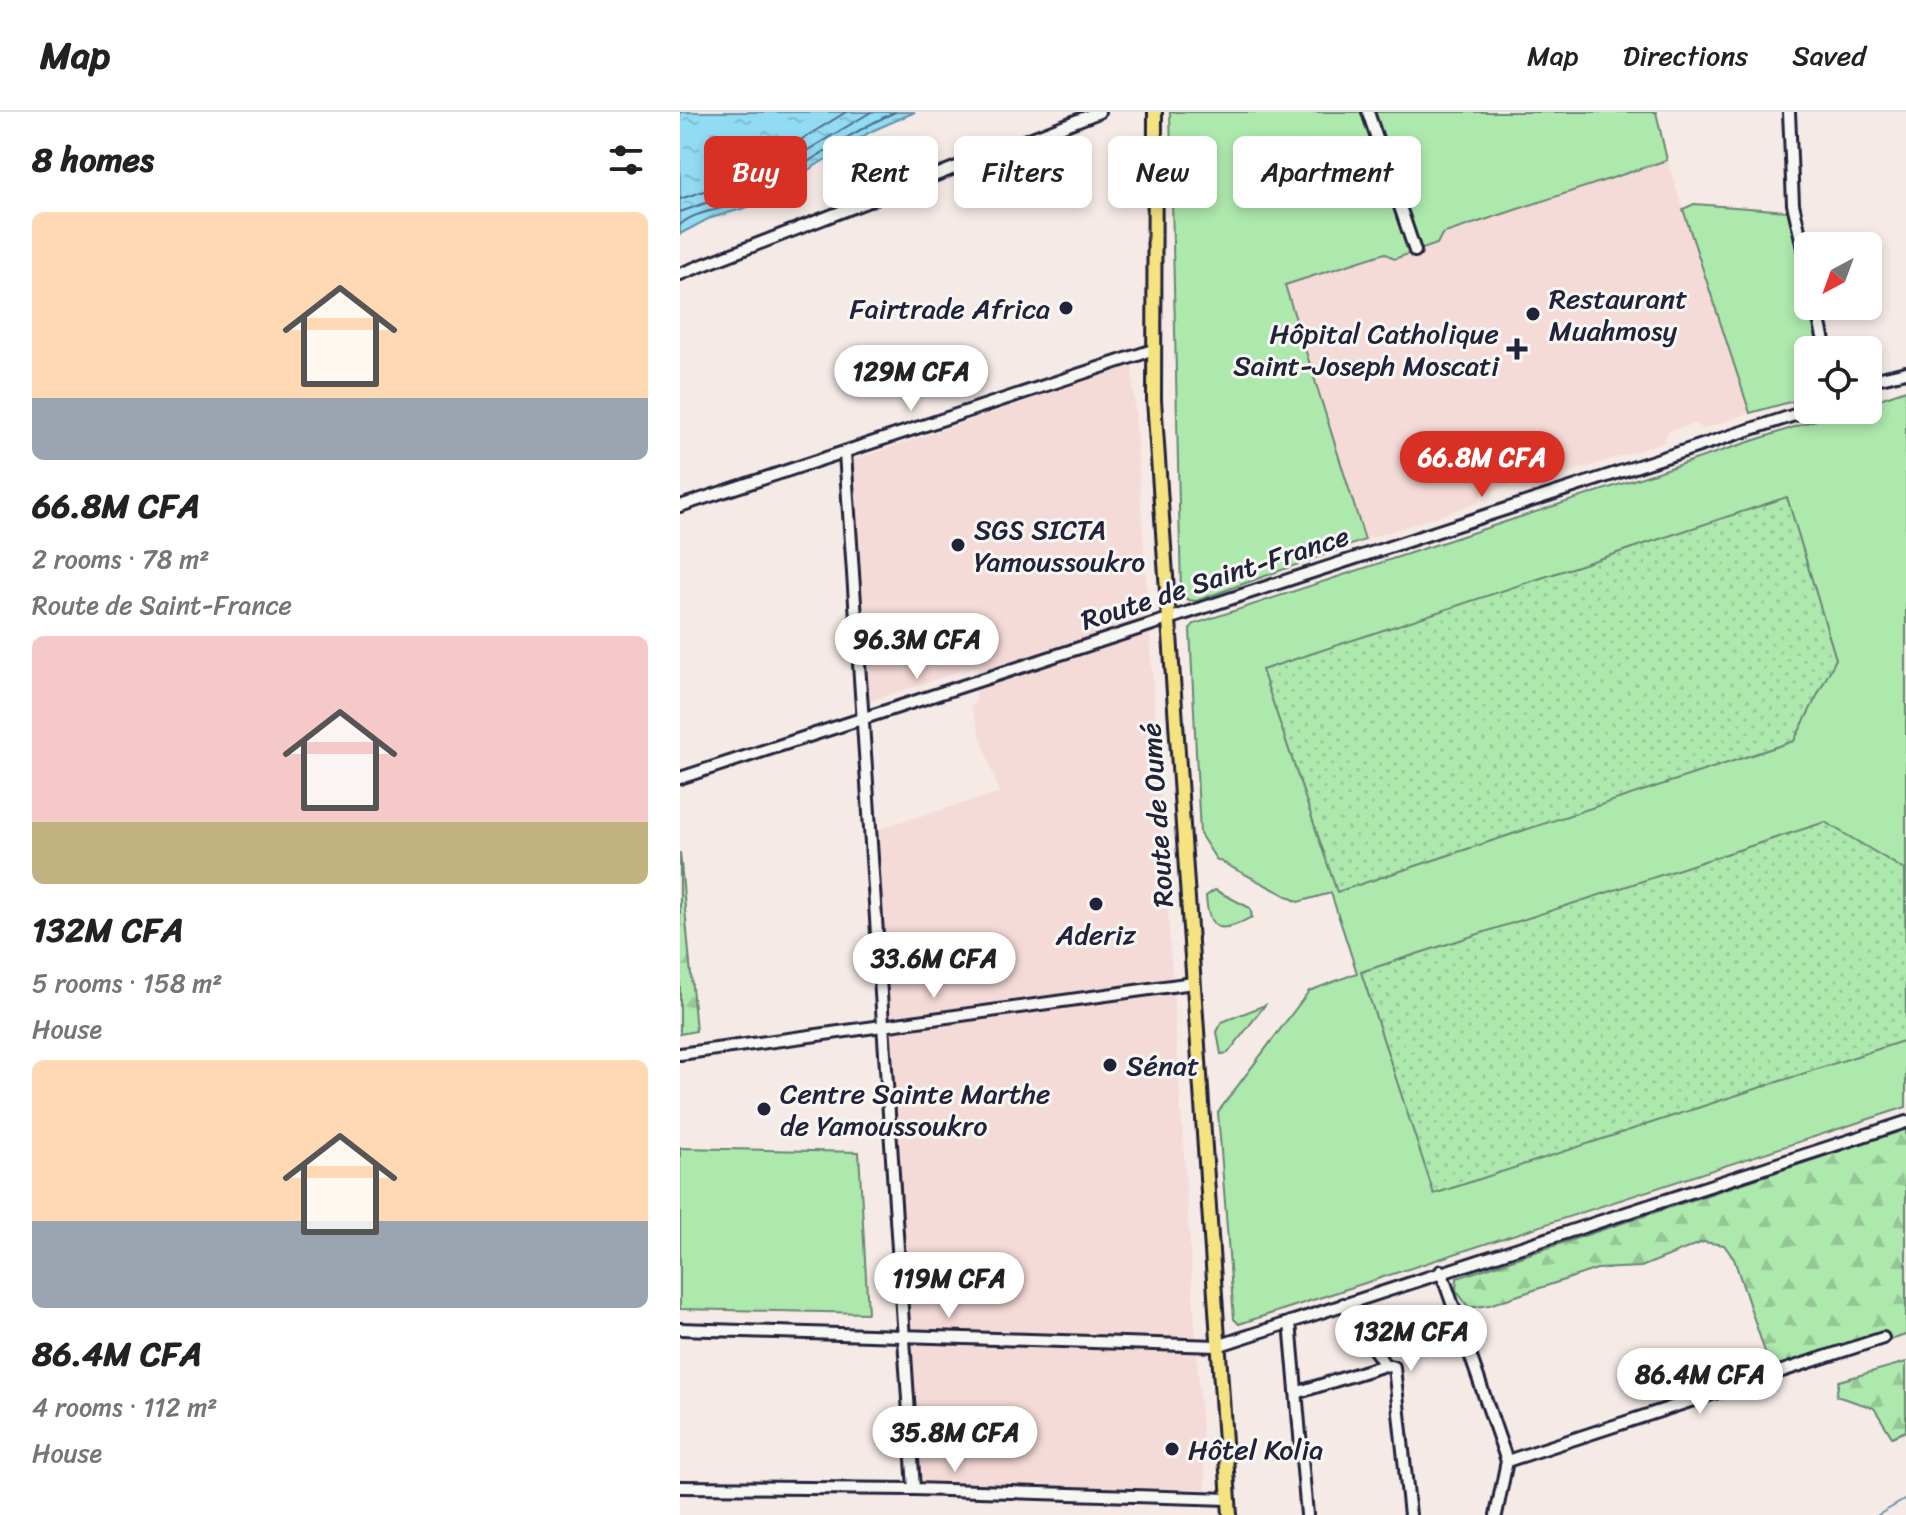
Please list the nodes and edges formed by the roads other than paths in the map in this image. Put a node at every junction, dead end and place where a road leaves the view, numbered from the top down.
1 (1099, 112) edge
2 (1155, 112) edge
3 (1368, 112) edge
4 (1789, 112) edge
5 (1799, 232) edge
6 (1415, 251) dead end
7 (680, 274) edge
8 (1153, 350) junction
9 (1906, 372) edge
10 (1882, 378) edge
11 (1794, 415) edge
12 (845, 453) junction
13 (680, 506) edge
14 (1166, 620) junction
15 (864, 716) junction
16 (680, 778) edge
17 (1193, 983) junction
18 (883, 1024) junction
19 (680, 1054) edge
20 (1906, 1122) edge
21 (1441, 1271) junction
22 (1343, 1304) junction
23 (1290, 1322) junction
24 (680, 1329) edge
25 (903, 1335) junction
26 (1883, 1338) dead end
27 (1217, 1346) junction
28 (1385, 1365) junction
29 (1296, 1393) junction
30 (1507, 1461) junction
31 (680, 1487) edge
32 (914, 1489) junction
33 (1229, 1499) junction
34 (1230, 1515) edge
35 (1307, 1515) edge
36 (1410, 1515) edge
37 (1496, 1515) edge

1 - 7 street
2 - 8 main road, Route de Oumé
3 - 6 street
4 - 5 street
8 - 12 street
8 - 14 main road, Route de Oumé
9 - 10 street
11 - 14 street, Route de Saint-France
12 - 13 street
12 - 15 street
14 - 15 street, Route de Saint-France
14 - 17 main road, Route de Oumé
15 - 16 street, Route de Saint-France
15 - 18 street
17 - 18 street
17 - 27 main road, Route de Oumé
18 - 19 street
18 - 25 street
20 - 21 street
21 - 22 street
21 - 30 street
22 - 23 street
22 - 28 street
23 - 27 street
23 - 29 street
24 - 25 street
25 - 27 street
25 - 32 street
26 - 30 street
27 - 33 main road, Route de Oumé
28 - 29 street
28 - 36 street
29 - 35 street
30 - 37 street
31 - 32 street
32 - 33 street
33 - 34 main road, Route de Oumé

